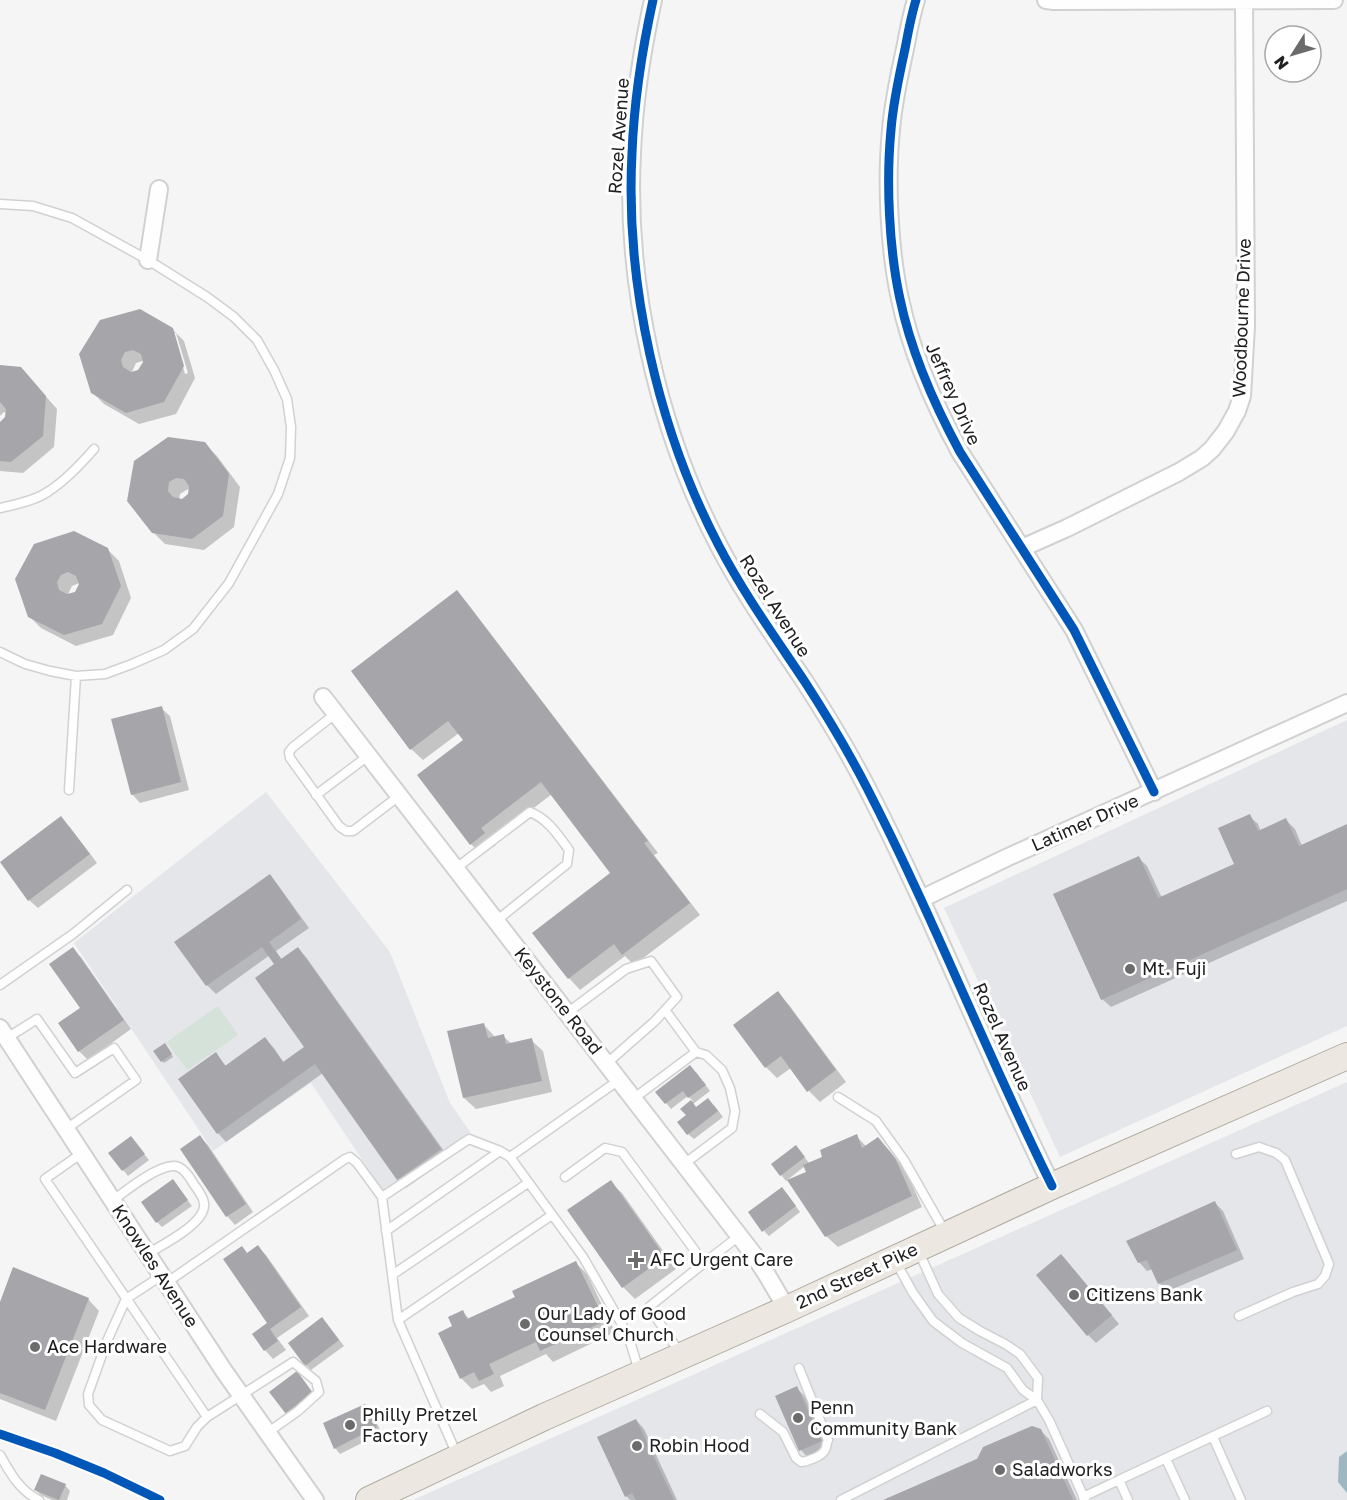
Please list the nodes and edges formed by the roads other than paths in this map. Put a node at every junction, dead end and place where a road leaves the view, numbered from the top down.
1 (653, 0) edge
2 (916, 0) edge
3 (1046, 0) edge
4 (1244, 0) edge
5 (1334, 0) edge
6 (159, 189) dead end
7 (0, 204) edge
8 (148, 260) junction
9 (94, 449) dead end
10 (0, 508) edge
11 (1022, 548) junction
12 (0, 652) edge
13 (76, 676) junction
14 (322, 697) dead end
15 (1347, 703) edge
16 (335, 714) junction
17 (368, 756) junction
18 (69, 790) dead end
19 (1154, 792) junction
20 (316, 795) junction
21 (399, 796) junction
22 (455, 869) junction
23 (127, 890) dead end
24 (921, 898) junction
25 (496, 921) junction
26 (0, 985) edge
27 (665, 1010) junction
28 (567, 1013) junction
29 (2, 1031) edge
30 (696, 1052) junction
31 (1347, 1056) edge
32 (606, 1064) junction
33 (619, 1080) junction
34 (838, 1097) dead end
35 (633, 1099) junction
36 (66, 1129) junction
37 (500, 1151) junction
38 (82, 1153) junction
39 (1236, 1154) dead end
40 (510, 1157) junction
41 (684, 1164) junction
42 (565, 1177) dead end
43 (528, 1183) junction
44 (1052, 1186) junction
45 (382, 1197) junction
46 (112, 1201) junction
47 (552, 1215) junction
48 (386, 1231) junction
49 (947, 1235) junction
50 (739, 1236) junction
51 (906, 1253) junction
52 (147, 1254) junction
53 (704, 1263) junction
54 (392, 1275) junction
55 (164, 1280) junction
56 (126, 1299) junction
57 (787, 1310) junction
58 (1239, 1316) dead end
59 (398, 1320) junction
60 (682, 1356) junction
61 (799, 1368) dead end
62 (640, 1374) junction
63 (241, 1396) junction
64 (1037, 1400) junction
65 (1267, 1411) dead end
66 (760, 1414) dead end
67 (207, 1417) junction
68 (267, 1433) junction
69 (1213, 1437) junction
70 (0, 1455) edge
71 (458, 1458) junction
72 (1166, 1459) junction
73 (1119, 1480) junction
74 (1084, 1498) edge
75 (39, 1500) edge
76 (315, 1500) edge
77 (369, 1500) edge
78 (841, 1500) edge
79 (1128, 1500) edge
80 (1185, 1500) edge
81 (1241, 1500) edge

1 - 24 street, Rozel Avenue
2 - 11 street, Jeffrey Drive
3 - 4 street
4 - 5 street
4 - 11 street, Woodbourne Drive
6 - 8 street
7 - 8 lane
8 - 13 lane
9 - 10 lane
11 - 19 street, Jeffrey Drive
12 - 13 lane
13 - 18 lane
14 - 16 street, Keystone Road
15 - 19 street, Latimer Drive
16 - 17 street, Keystone Road
16 - 20 lane
17 - 20 lane
17 - 21 street, Keystone Road
19 - 24 street, Latimer Drive
20 - 21 lane
21 - 22 street, Keystone Road
22 - 25 street, Keystone Road
22 - 25 lane
23 - 26 lane
24 - 44 street, Rozel Avenue
25 - 28 street, Keystone Road
27 - 28 lane
27 - 30 lane
27 - 32 lane
28 - 32 street, Keystone Road
29 - 36 street, Knowles Avenue
29 - 36 lane
30 - 35 lane
30 - 41 lane
31 - 44 main road, 2nd Street Pike
32 - 33 street, Keystone Road
33 - 35 street, Keystone Road
33 - 40 lane
34 - 49 lane
35 - 41 street, Keystone Road
36 - 38 street, Knowles Avenue
37 - 40 lane
37 - 45 lane
37 - 48 lane
38 - 46 street, Knowles Avenue
38 - 56 lane
39 - 58 lane
40 - 43 lane
41 - 50 street, Keystone Road
42 - 53 lane
43 - 47 lane
43 - 54 lane
44 - 49 main road, 2nd Street Pike
45 - 48 lane
45 - 55 lane
46 - 52 street, Knowles Avenue
46 - 52 lane
47 - 59 lane
47 - 62 lane
48 - 54 lane
49 - 51 main road, 2nd Street Pike
50 - 53 lane
50 - 57 street, Keystone Road
51 - 57 main road, 2nd Street Pike
51 - 64 lane
51 - 64 lane
52 - 55 street, Knowles Avenue
53 - 60 lane
54 - 59 lane
55 - 56 lane
55 - 63 street, Knowles Avenue
56 - 67 lane
56 - 67 lane
57 - 60 main road, 2nd Street Pike
59 - 71 lane
60 - 62 main road, 2nd Street Pike
61 - 66 lane
62 - 71 main road, 2nd Street Pike
63 - 67 lane
63 - 68 street, Knowles Avenue
63 - 68 lane
64 - 74 lane
64 - 78 lane
65 - 69 lane
68 - 76 street, Knowles Avenue
69 - 72 lane
69 - 81 lane
70 - 75 lane
71 - 77 main road, 2nd Street Pike
72 - 73 lane
72 - 80 lane
73 - 74 lane
73 - 79 lane

